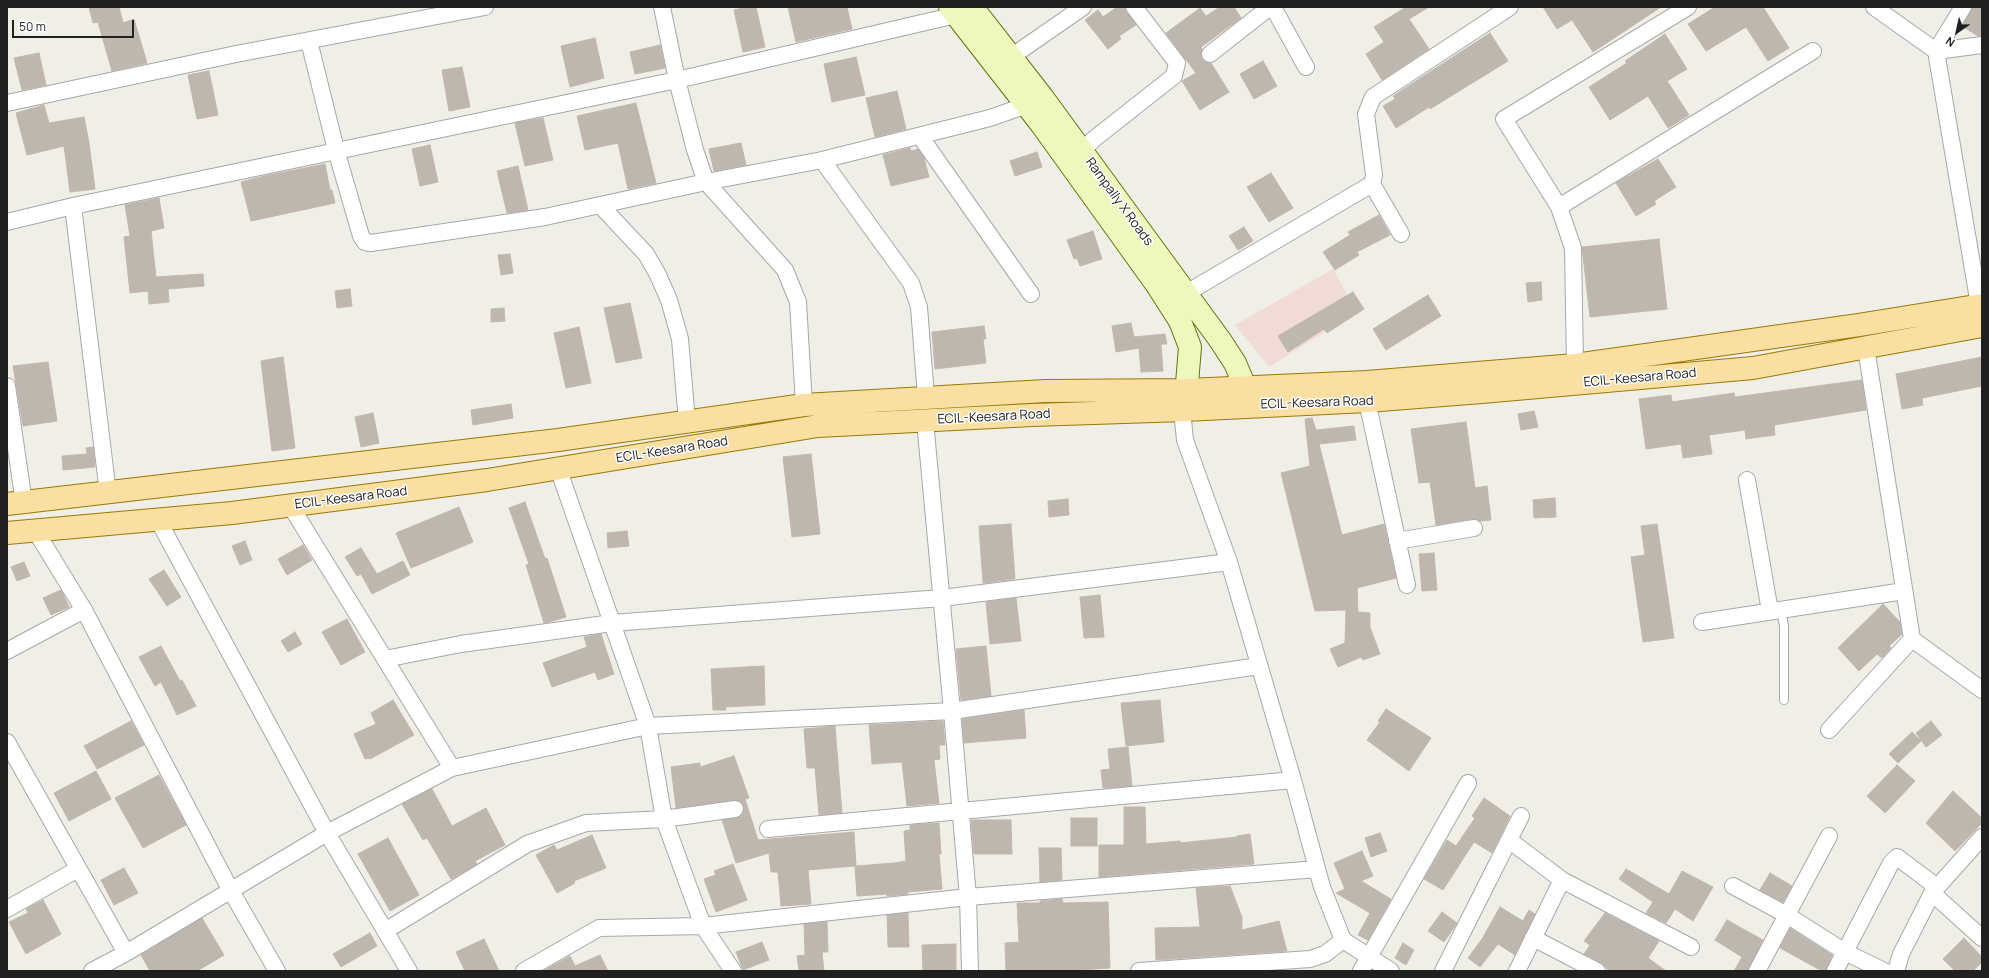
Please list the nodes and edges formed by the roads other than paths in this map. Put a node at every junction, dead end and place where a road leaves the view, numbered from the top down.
1 (485, 7) edge
2 (662, 7) edge
3 (1083, 7) edge
4 (1134, 7) edge
5 (1270, 7) edge
6 (1273, 7) edge
7 (1510, 7) edge
8 (1688, 7) edge
9 (1874, 7) edge
10 (1963, 7) edge
11 (959, 10) edge
12 (309, 41) junction
13 (1982, 44) edge
14 (1813, 51) dead end
15 (1936, 51) junction
16 (1210, 54) dead end
17 (1011, 57) junction
18 (1306, 67) dead end
19 (677, 80) junction
20 (7, 103) edge
21 (1027, 105) junction
22 (920, 136) junction
23 (336, 150) junction
24 (1082, 151) junction
25 (822, 160) junction
26 (706, 182) junction
27 (1372, 184) junction
28 (600, 205) junction
29 (73, 206) junction
30 (1559, 207) junction
31 (7, 222) edge
32 (1401, 234) dead end
33 (1031, 294) dead end
34 (1177, 298) junction
35 (1981, 305) edge
36 (1982, 326) edge
37 (1866, 348) junction
38 (1575, 365) junction
39 (7, 386) edge
40 (1248, 396) junction
41 (926, 397) junction
42 (1186, 400) junction
43 (1367, 401) junction
44 (804, 405) junction
45 (925, 420) junction
46 (687, 422) junction
47 (558, 468) junction
48 (1747, 480) dead end
49 (108, 493) junction
50 (15, 504) edge
51 (290, 505) junction
52 (158, 520) junction
53 (1474, 528) dead end
54 (35, 530) junction
55 (7, 533) edge
56 (1397, 541) junction
57 (1229, 562) junction
58 (1407, 585) dead end
59 (1904, 591) junction
60 (942, 598) junction
61 (84, 610) junction
62 (1775, 610) junction
63 (1702, 622) dead end
64 (612, 623) junction
65 (1912, 639) junction
66 (7, 651) edge
67 (385, 659) junction
68 (1259, 666) junction
69 (1982, 690) edge
70 (1784, 700) dead end
71 (952, 711) junction
72 (648, 726) junction
73 (1829, 730) dead end
74 (7, 742) edge
75 (452, 768) junction
76 (1294, 780) junction
77 (1468, 783) dead end
78 (735, 809) dead end
79 (961, 810) junction
80 (1521, 816) dead end
81 (664, 818) junction
82 (768, 829) dead end
83 (327, 833) junction
84 (1829, 836) dead end
85 (1982, 837) edge
86 (1509, 840) junction
87 (78, 869) junction
88 (1317, 869) junction
89 (1562, 880) junction
90 (1733, 886) dead end
91 (1935, 890) junction
92 (232, 891) junction
93 (968, 897) junction
94 (7, 909) edge
95 (1787, 915) junction
96 (703, 926) junction
97 (385, 931) junction
98 (1533, 938) junction
99 (1982, 938) edge
100 (1343, 940) junction
101 (1691, 947) dead end
102 (1845, 952) junction
103 (126, 953) junction
104 (1365, 964) edge
105 (92, 971) edge
106 (277, 971) edge
107 (409, 971) edge
108 (524, 971) edge
109 (733, 971) edge
110 (970, 971) edge
111 (1139, 971) edge
112 (1391, 971) edge
113 (1443, 971) edge
114 (1517, 971) edge
115 (1597, 971) edge
116 (1757, 971) edge
117 (1835, 971) edge
118 (1884, 971) edge
119 (1896, 971) edge

1 - 12 street
2 - 19 street
3 - 17 street
4 - 24 street
5 - 16 street
6 - 18 street
7 - 27 street
8 - 30 street
9 - 15 street
10 - 15 street
11 - 17 main road, Rampally X Roads
11 - 19 street
11 - 21 main road, Rampally X Roads
12 - 20 street
12 - 23 street
13 - 15 street
14 - 30 street
15 - 35 street
17 - 24 main road, Rampally X Roads
19 - 23 street
19 - 26 street
21 - 22 street
21 - 34 main road, Rampally X Roads
22 - 25 street
22 - 33 street
23 - 28 street
23 - 29 street
24 - 34 main road, Rampally X Roads
25 - 26 street
25 - 41 street
26 - 28 street
26 - 44 street
27 - 32 street
27 - 34 street
28 - 46 street
29 - 31 street
29 - 49 street
30 - 38 street
34 - 40 main road, Rampally X Roads
34 - 42 main road, Rampally X Roads
35 - 38 main road, ECIL-Keesara Road
36 - 37 main road, ECIL-Keesara Road
37 - 43 main road, ECIL-Keesara Road
37 - 59 street
38 - 40 main road, ECIL-Keesara Road
39 - 50 street
40 - 42 main road, ECIL-Keesara Road
40 - 43 main road, ECIL-Keesara Road
41 - 42 main road, ECIL-Keesara Road
41 - 44 main road, ECIL-Keesara Road
42 - 45 main road, ECIL-Keesara Road
42 - 57 street
43 - 56 street
44 - 46 main road, ECIL-Keesara Road
45 - 47 main road, ECIL-Keesara Road
45 - 60 street
46 - 49 main road, ECIL-Keesara Road
47 - 51 main road, ECIL-Keesara Road
47 - 64 street
48 - 62 street
49 - 50 main road, ECIL-Keesara Road
51 - 52 main road, ECIL-Keesara Road
51 - 67 street
52 - 54 main road, ECIL-Keesara Road
52 - 83 street
53 - 56 street
54 - 55 main road, ECIL-Keesara Road
54 - 61 street
56 - 58 street
57 - 60 street
57 - 68 street
59 - 62 street
59 - 65 street
60 - 64 street
60 - 71 street
61 - 66 street
61 - 92 street
62 - 63 street
62 - 70 lane
64 - 67 street
64 - 72 street
65 - 69 street
65 - 73 street
67 - 75 street
68 - 71 street
68 - 76 street
71 - 72 street
71 - 79 street
72 - 75 street
72 - 81 street
74 - 87 street
75 - 83 street
76 - 79 street
76 - 88 street
77 - 104 street
78 - 81 street
79 - 82 street
79 - 93 street
80 - 86 street
81 - 96 street
81 - 97 street
83 - 92 street
83 - 97 street
84 - 95 street
85 - 91 street
86 - 89 street
86 - 113 street
87 - 94 street
87 - 103 street
88 - 93 street
88 - 100 street
89 - 98 street
89 - 101 street
90 - 95 street
91 - 99 street
91 - 102 street
91 - 119 street
92 - 103 street
92 - 106 street
93 - 96 street
93 - 110 street
95 - 102 street
95 - 116 street
96 - 108 street
96 - 109 street
97 - 107 street
98 - 114 street
98 - 115 street
100 - 104 street
100 - 111 street
102 - 117 street
102 - 118 street
103 - 105 street
104 - 112 street

